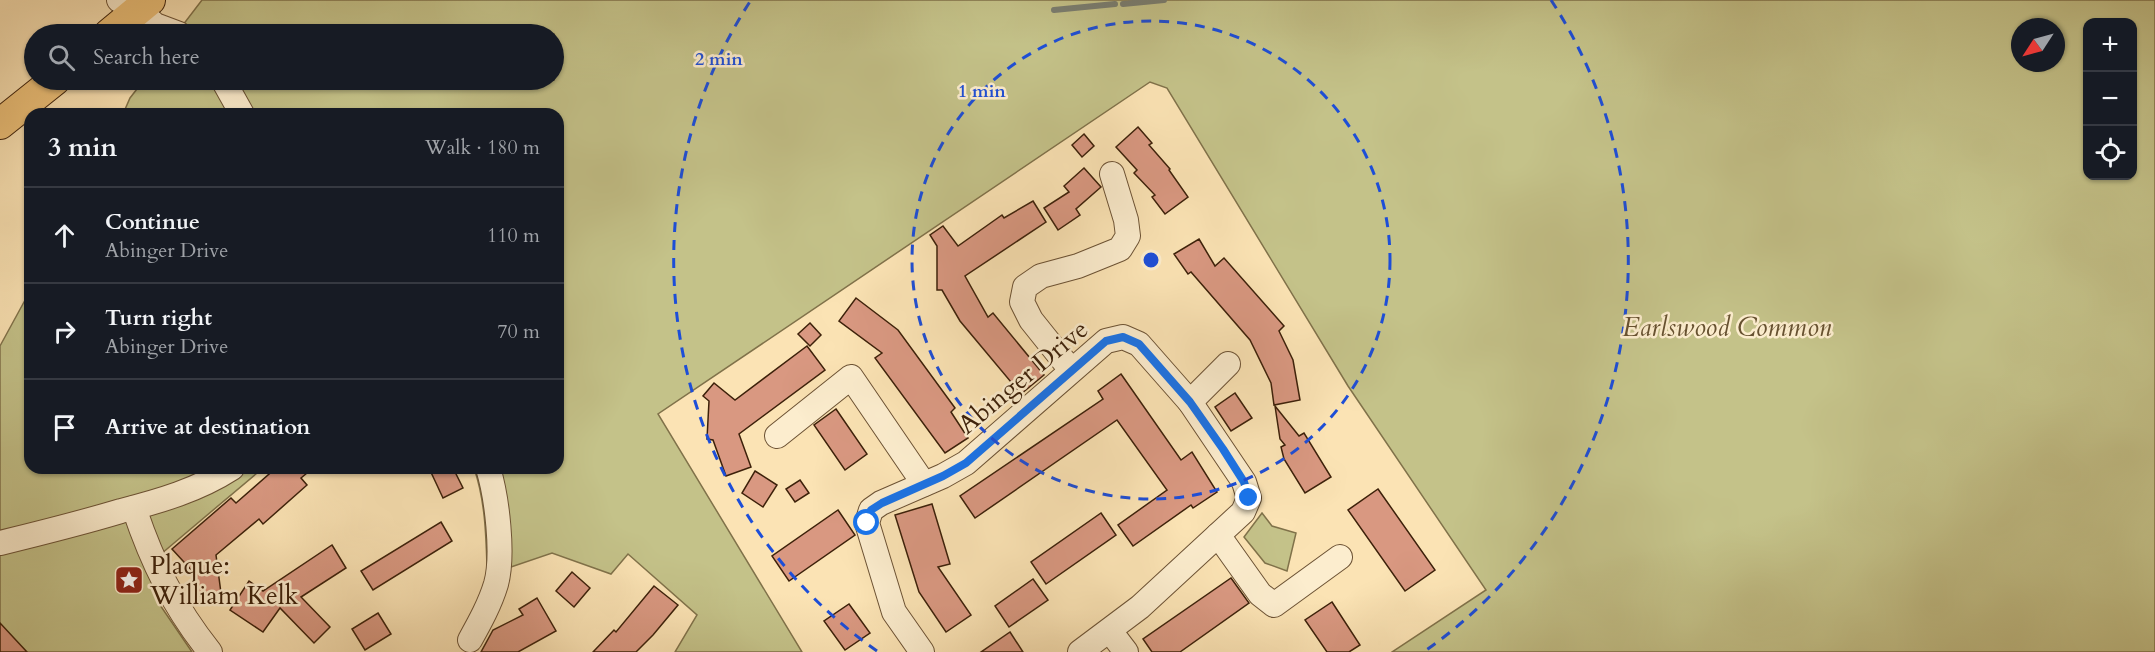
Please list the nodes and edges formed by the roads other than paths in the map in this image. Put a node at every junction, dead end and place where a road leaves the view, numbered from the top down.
1 (136, 3) edge
2 (118, 24) edge
3 (154, 24) edge
4 (42, 90) edge
5 (229, 90) edge
6 (239, 108) edge
7 (0, 124) edge
8 (1112, 174) dead end
9 (1228, 364) dead end
10 (1071, 370) junction
11 (1190, 402) junction
12 (777, 436) dead end
13 (223, 474) edge
14 (489, 474) edge
15 (924, 484) junction
16 (134, 508) junction
17 (1218, 535) junction
18 (0, 543) edge
19 (1340, 557) dead end
20 (1110, 631) junction
21 (470, 640) dead end
22 (210, 652) edge
23 (922, 652) edge
24 (1080, 652) edge
25 (1126, 652) edge

1 - 2 main road
1 - 3 street
4 - 7 main road
5 - 6 street
8 - 10 street
9 - 11 street
10 - 11 street, Abinger Drive
10 - 15 street, Abinger Drive
11 - 17 street, Abinger Drive
12 - 15 street
13 - 16 street
14 - 21 street
15 - 23 street, Abinger Drive
16 - 18 street
16 - 22 street
17 - 19 street
17 - 20 street, Abinger Drive
20 - 24 street, Abinger Drive
20 - 25 street

